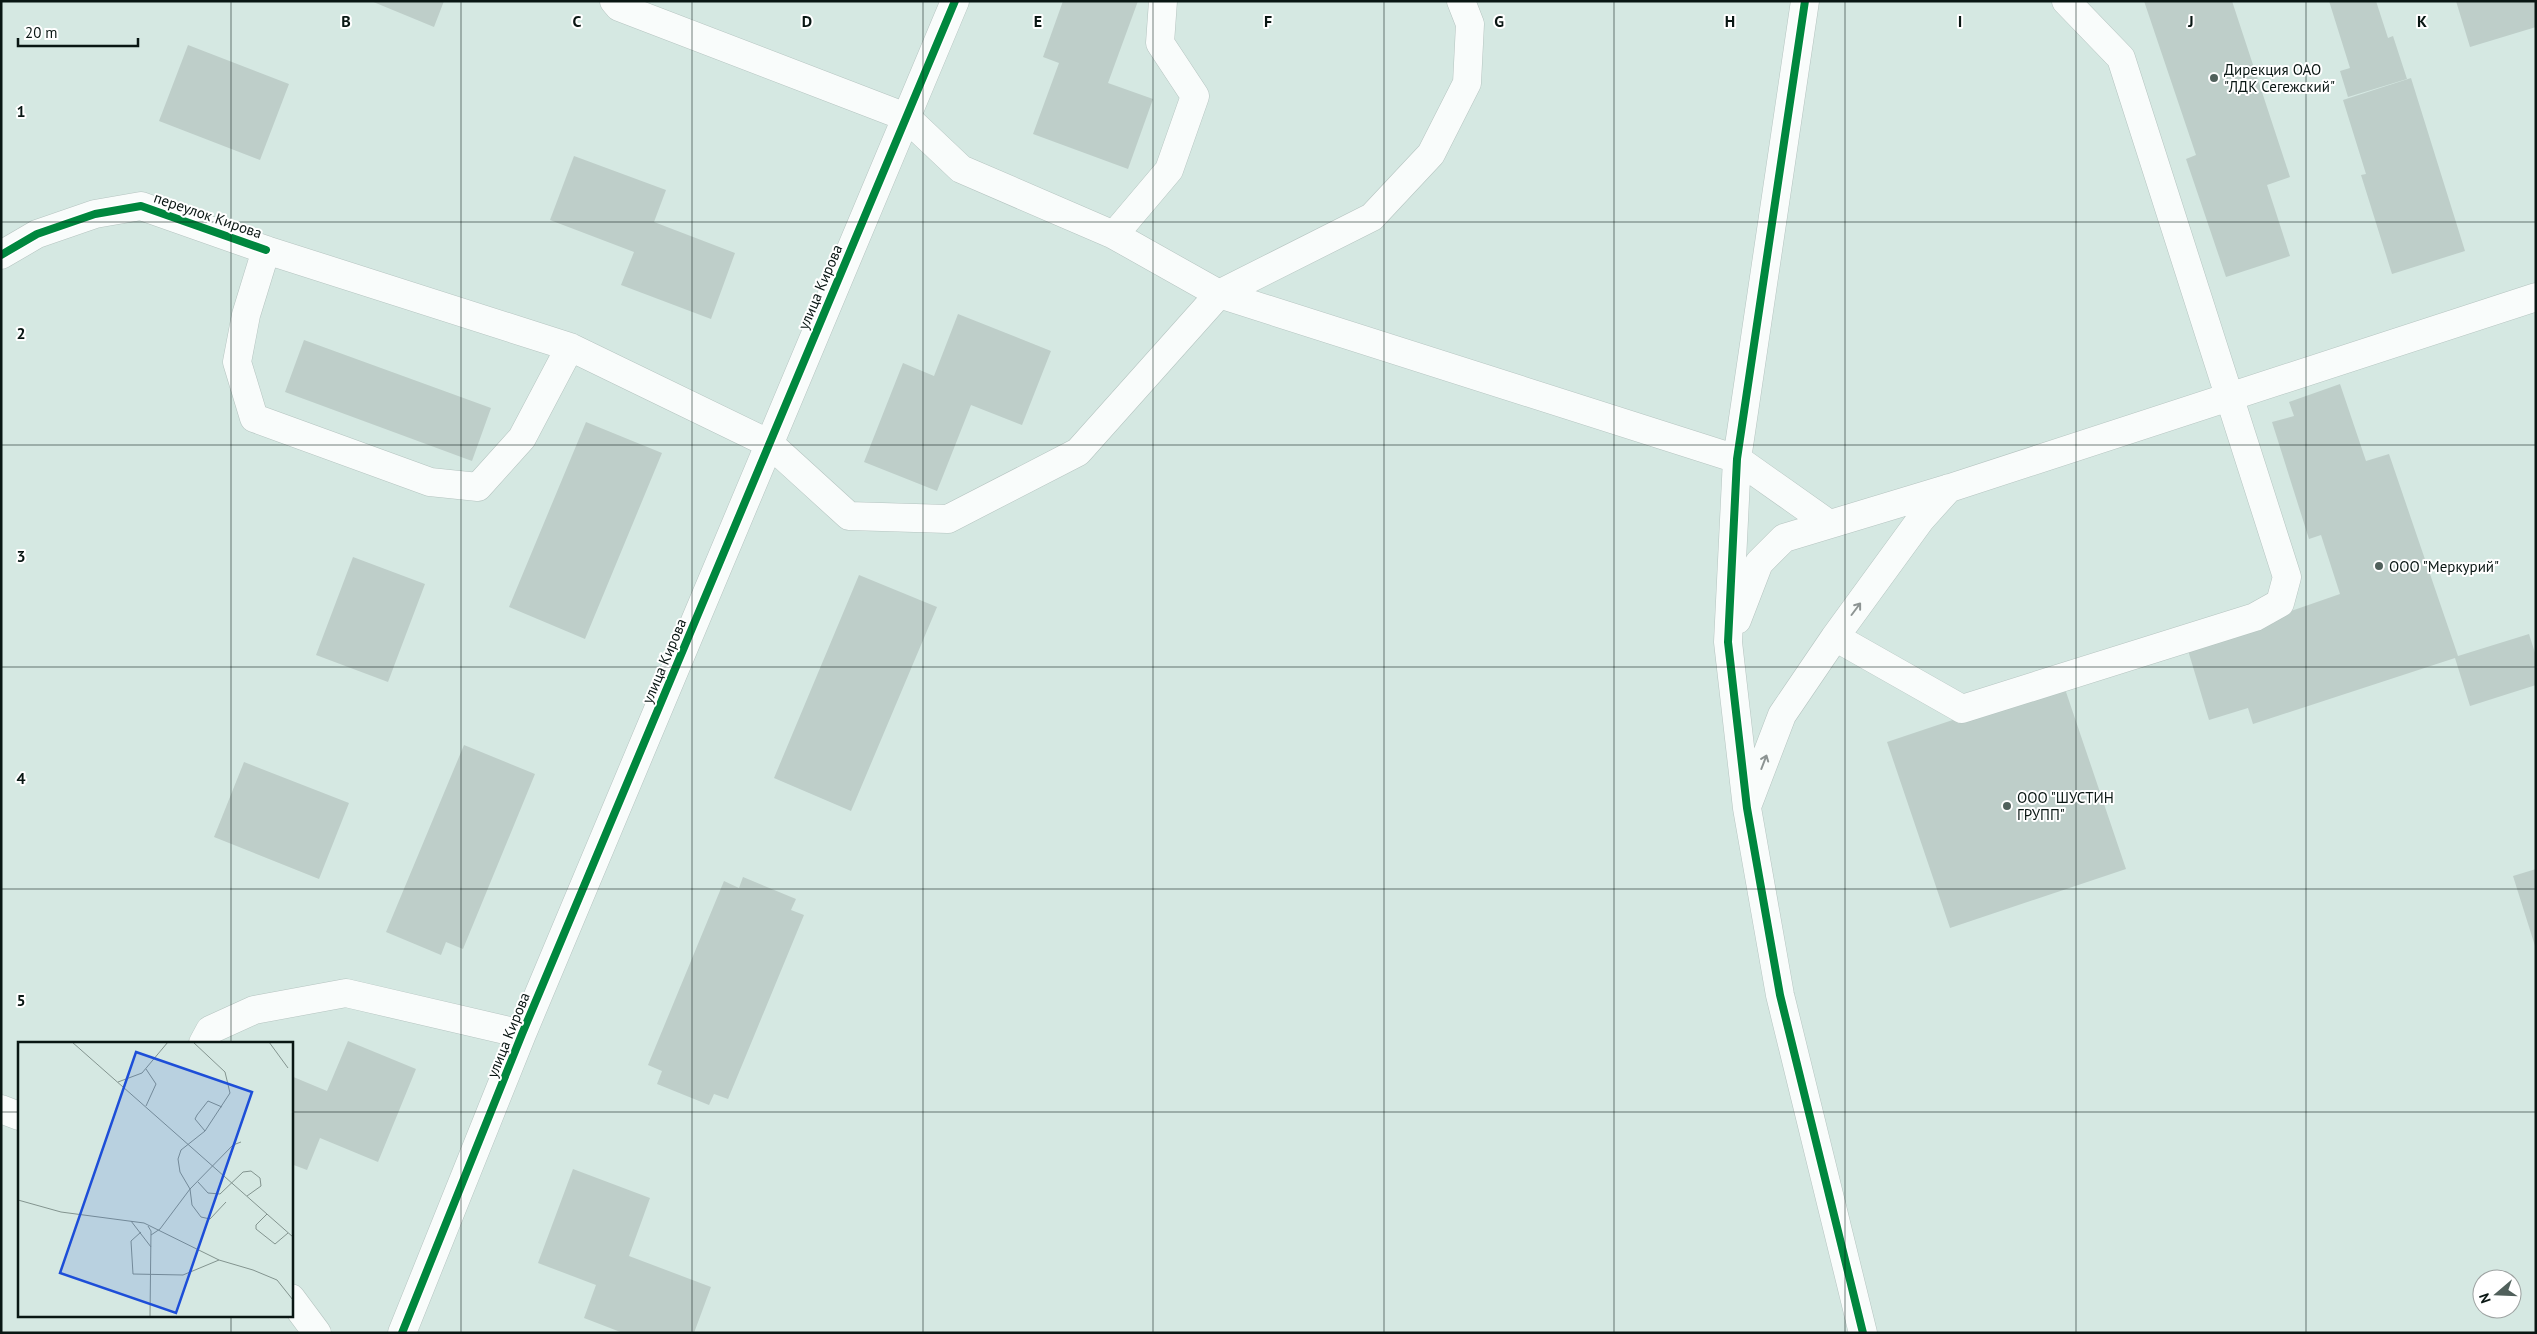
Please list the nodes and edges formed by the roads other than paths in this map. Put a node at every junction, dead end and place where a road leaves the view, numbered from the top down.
1 (614, 1) edge
2 (955, 1) edge
3 (1163, 1) edge
4 (1462, 1) edge
5 (1805, 1) edge
6 (2066, 1) edge
7 (906, 117) junction
8 (1114, 235) junction
9 (266, 250) junction
10 (1, 255) edge
11 (1219, 294) junction
12 (2536, 297) edge
13 (570, 346) junction
14 (2229, 398) junction
15 (770, 444) junction
16 (1737, 459) junction
17 (1950, 488) junction
18 (1829, 524) junction
19 (1836, 636) junction
20 (1728, 642) junction
21 (1746, 808) junction
22 (522, 1034) junction
23 (204, 1042) edge
24 (1, 1109) edge
25 (18, 1116) edge
26 (292, 1299) edge
27 (316, 1333) edge
28 (402, 1333) edge
29 (1863, 1333) edge

1 - 7 street
2 - 7 street, улица Кирова
3 - 8 street
4 - 11 street
5 - 16 street
6 - 14 street
7 - 8 street
7 - 15 street, улица Кирова
8 - 11 street
9 - 10 street, переулок Кирова
9 - 13 street, переулок Кирова
9 - 13 street
11 - 15 street, переулок Кирова
11 - 16 street
12 - 14 street
13 - 15 street, переулок Кирова
14 - 17 street
14 - 19 street
15 - 22 street, улица Кирова
16 - 18 street
16 - 20 street
17 - 18 street
19 -> 17 street
18 - 20 street
21 -> 19 street
20 - 21 street
21 - 29 street
22 - 23 street
22 - 28 street, улица Кирова
24 - 25 street
26 - 27 street

